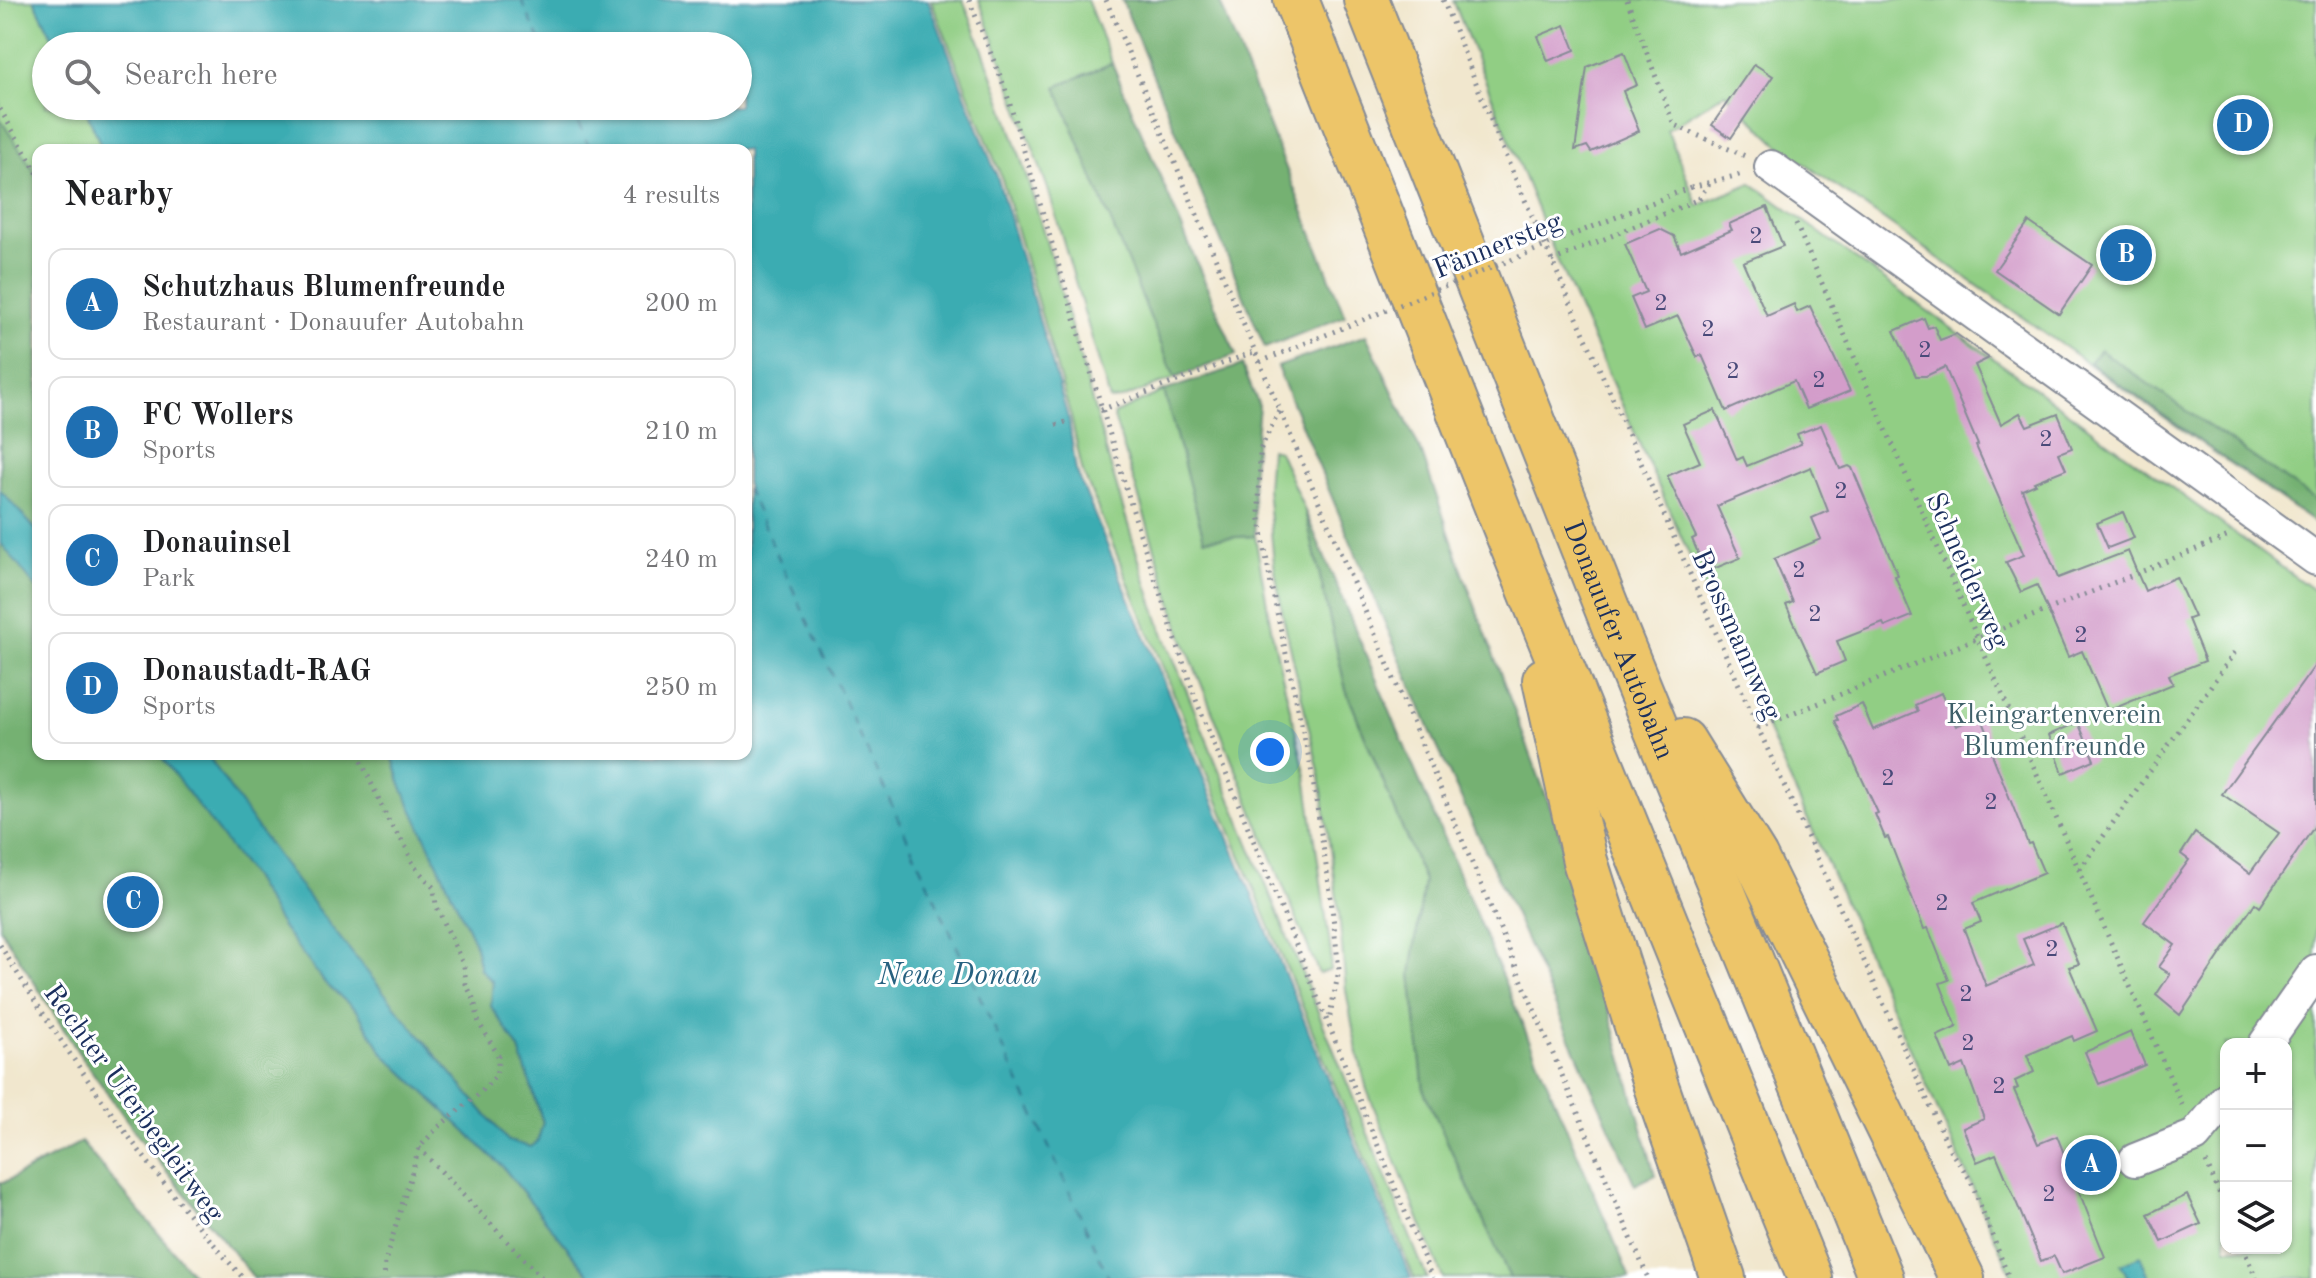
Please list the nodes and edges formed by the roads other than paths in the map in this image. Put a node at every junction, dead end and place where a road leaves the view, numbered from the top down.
1 (1296, 0) edge
2 (1366, 0) edge
3 (1771, 167) road end
4 (1517, 557) junction
5 (2316, 559) edge
6 (1616, 631) junction
7 (2316, 971) edge
8 (2269, 1038) edge
9 (2220, 1106) edge
10 (2135, 1160) dead end
11 (1723, 1278) edge
12 (1810, 1278) edge
13 (1881, 1278) edge
14 (1962, 1278) edge

1 - 4 highway
2 - 6 highway, Donauufer Autobahn
3 - 5 lane
4 - 11 highway
4 - 12 highway
6 - 13 highway, Donauufer Autobahn
6 - 14 highway
7 - 8 lane
9 - 10 lane

